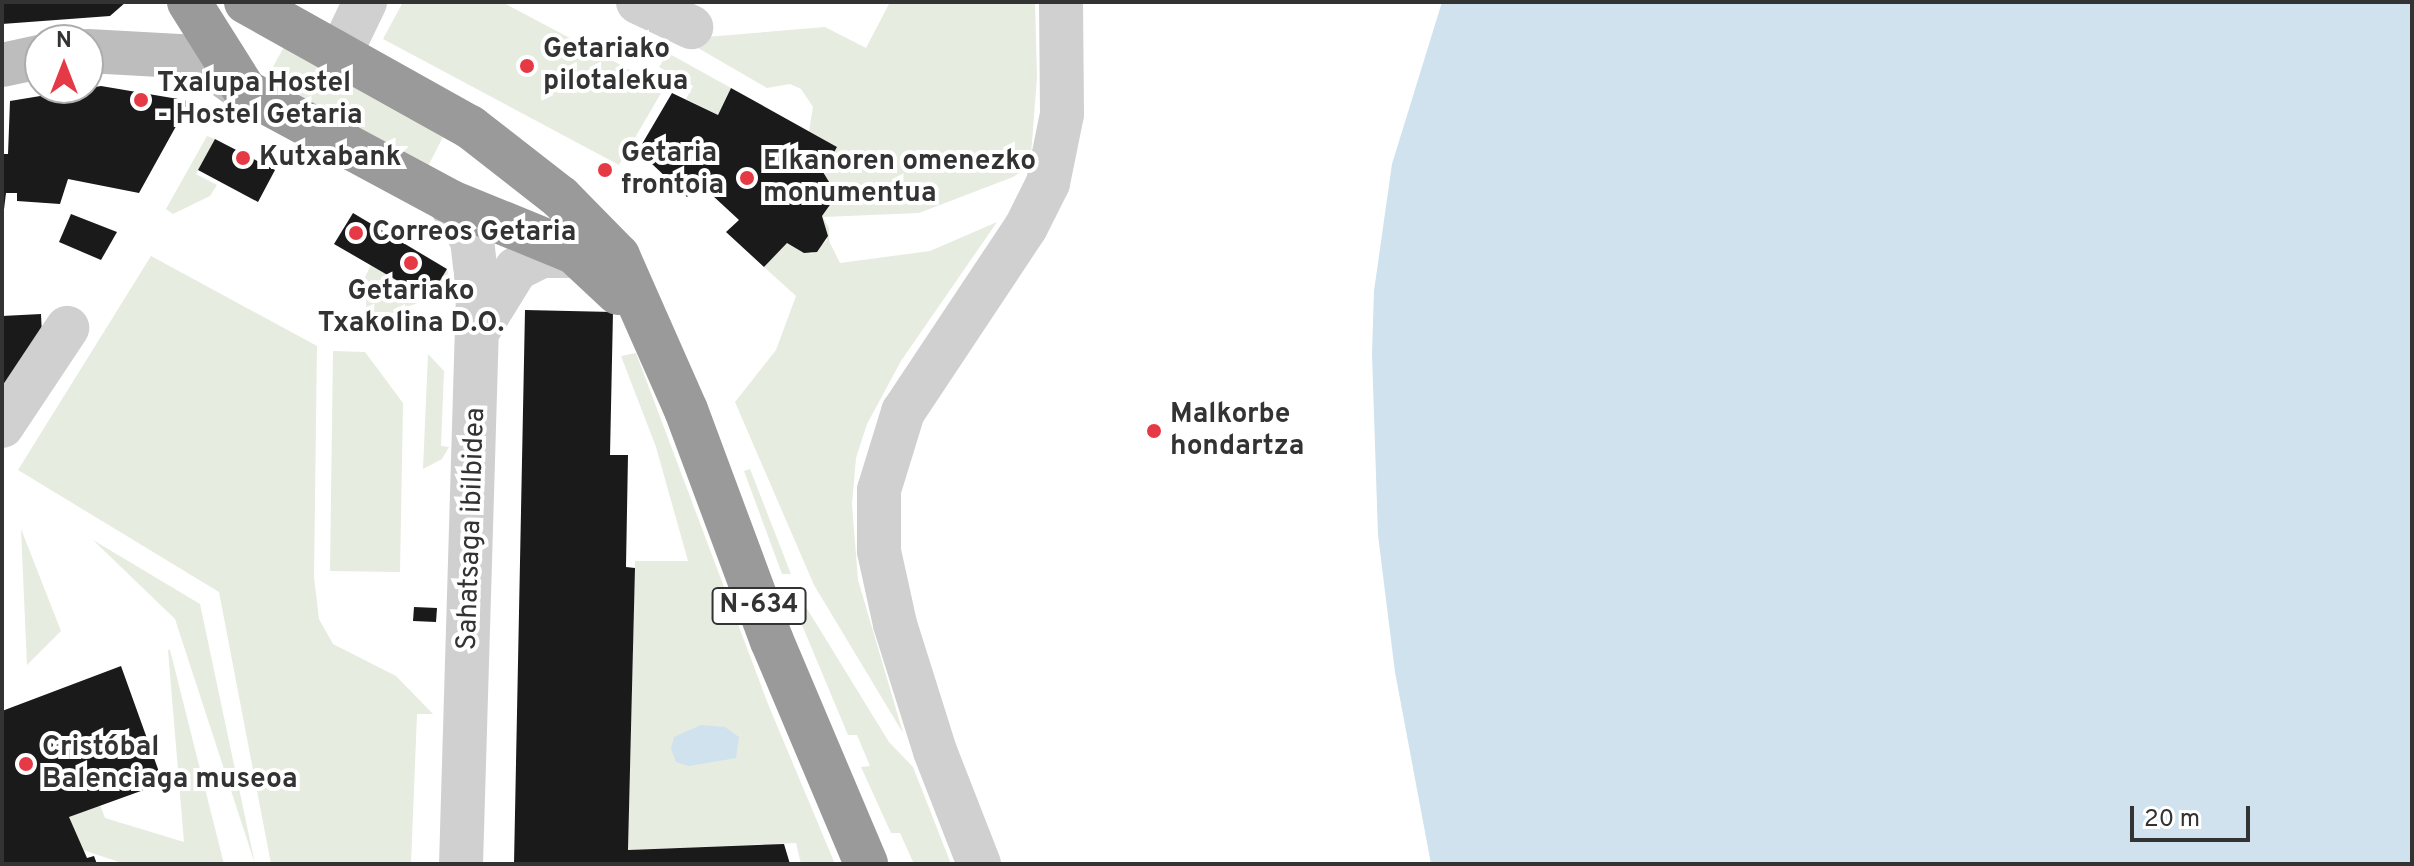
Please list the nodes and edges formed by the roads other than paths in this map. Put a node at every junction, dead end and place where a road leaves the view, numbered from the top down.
1 (365, 2) edge
2 (638, 2) edge
3 (1061, 2) edge
4 (250, 4) edge
5 (194, 10) edge
6 (691, 27) dead end
7 (104, 40) edge
8 (104, 52) edge
9 (340, 54) junction
10 (24, 60) edge
11 (2, 65) edge
12 (245, 91) junction
13 (483, 137) junction
14 (449, 201) junction
15 (498, 223) junction
16 (580, 256) junction
17 (67, 328) dead end
18 (478, 332) junction
19 (659, 345) junction
20 (2, 426) edge
21 (461, 864) edge
22 (866, 864) edge
23 (979, 864) edge

1 - 9 street
2 - 6 street
3 - 23 street
4 - 5 highway
4 - 9 highway, N-634
5 - 7 street
5 - 12 highway, N-634
8 - 12 street
9 - 13 highway, N-634
10 - 11 street
12 - 14 highway, N-634
13 - 15 highway
13 - 19 highway, N-634
14 - 15 highway, N-634
14 - 18 street, Sahatsaga ibilbidea
15 - 16 highway, N-634
15 - 18 street
16 - 18 street
16 - 19 highway, N-634
17 - 20 street
18 - 21 street, Sahatsaga ibilbidea
19 - 22 highway, N-634

